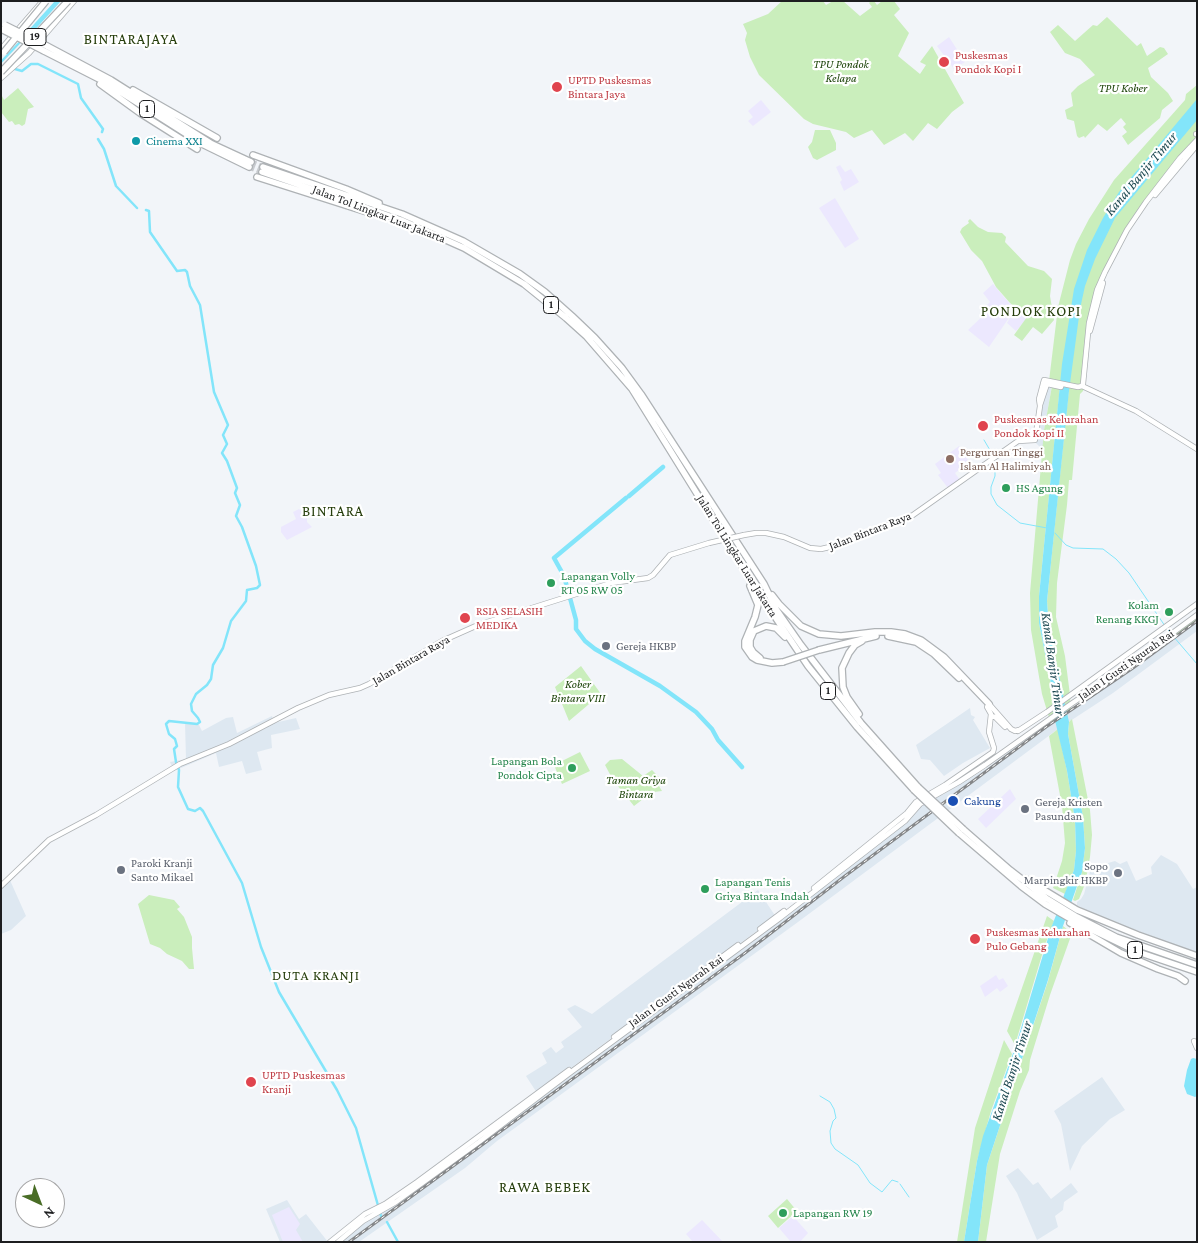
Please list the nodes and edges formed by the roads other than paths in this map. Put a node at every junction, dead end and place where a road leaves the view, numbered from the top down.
1 (44, 1) edge
2 (68, 1) edge
3 (74, 1) edge
4 (3, 26) edge
5 (46, 49) junction
6 (1, 50) edge
7 (1, 55) edge
8 (62, 60) junction
9 (1, 72) edge
10 (1, 78) edge
11 (111, 80) junction
12 (217, 138) dead end
13 (1197, 140) edge
14 (1197, 145) edge
15 (197, 149) dead end
16 (1182, 159) junction
17 (251, 161) junction
18 (402, 217) junction
19 (1084, 385) junction
20 (1197, 449) edge
21 (739, 562) junction
22 (764, 584) junction
23 (1197, 604) edge
24 (1197, 615) edge
25 (881, 632) junction
26 (871, 637) junction
27 (820, 649) junction
28 (428, 650) junction
29 (425, 656) dead end
30 (1123, 657) junction
31 (784, 660) junction
32 (805, 661) junction
33 (1129, 665) junction
34 (988, 706) junction
35 (991, 716) junction
36 (989, 724) junction
37 (1019, 730) junction
38 (881, 746) junction
39 (1006, 751) junction
40 (916, 788) junction
41 (961, 831) junction
42 (1010, 870) junction
43 (1, 886) edge
44 (1021, 886) junction
45 (1046, 901) junction
46 (1076, 921) junction
47 (747, 940) junction
48 (1197, 956) edge
49 (1197, 966) edge
50 (1197, 972) edge
51 (1185, 981) dead end
52 (634, 1024) junction
53 (1194, 1041) dead end
54 (1197, 1048) edge
55 (478, 1136) junction
56 (479, 1142) junction
57 (418, 1184) junction
58 (372, 1213) junction
59 (330, 1242) edge
60 (338, 1242) edge

1 - 6 main road
1 - 7 highway, 19, bridge
2 - 9 highway, 19, bridge
3 - 10 main road
4 - 5 highway, 1, bridge
5 - 8 highway, 1
5 - 11 highway, 1
8 - 15 highway
8 - 17 highway, 1
11 - 12 highway
11 - 17 highway, 1
13 - 16 main road
14 - 16 main road
16 - 19 main road
17 - 18 highway
18 - 18 highway, Jalan Tol Lingkar Luar Jakarta / 1
18 - 21 highway, Jalan Tol Lingkar Luar Jakarta / 1
18 - 22 highway, Jalan Tol Lingkar Luar Jakarta / 1
19 - 20 main road
19 - 28 main road, Jalan Bintara Raya, bridge
21 - 31 highway
21 - 32 highway, Jalan Tol Lingkar Luar Jakarta / 1
22 - 25 highway
22 - 38 highway, Jalan Tol Lingkar Luar Jakarta / 1
23 - 30 main road, Jalan I Gusti Ngurah Rai
24 - 33 main road, Jalan I Gusti Ngurah Rai
25 - 27 highway
25 - 34 highway
26 - 27 highway
26 - 34 highway
26 - 38 highway
27 - 31 highway, bridge
28 - 29 main road
28 - 43 main road, Jalan Bintara Raya
30 - 33 main road
30 - 37 main road, Jalan I Gusti Ngurah Rai
31 - 32 highway
32 - 40 highway, Jalan Tol Lingkar Luar Jakarta / 1
33 - 39 main road, Jalan I Gusti Ngurah Rai
34 - 35 main road
34 - 37 main road
35 - 36 main road, Jalan I Gusti Ngurah Rai
35 - 37 main road
36 - 39 main road
36 - 47 main road, Jalan I Gusti Ngurah Rai
38 - 40 highway, Jalan Tol Lingkar Luar Jakarta / 1
39 - 47 main road, Jalan I Gusti Ngurah Rai
40 - 41 highway, Jalan Tol Lingkar Luar Jakarta / 1, bridge
41 - 42 highway, Jalan Tol Lingkar Luar Jakarta / 1
41 - 44 highway, Jalan Tol Lingkar Luar Jakarta / 1
42 - 45 highway, Jalan Tol Lingkar Luar Jakarta / 1
42 - 48 highway
44 - 45 highway, Jalan Tol Lingkar Luar Jakarta / 1
44 - 46 highway
45 - 46 highway, Jalan Tol Lingkar Luar Jakarta / 1
46 - 49 highway, Jalan Tol Lingkar Luar Jakarta / 1
46 - 50 highway, Jalan Tol Lingkar Luar Jakarta / 1
46 - 51 highway
47 - 52 main road, Jalan I Gusti Ngurah Rai
52 - 55 main road, Jalan I Gusti Ngurah Rai
52 - 56 main road, Jalan I Gusti Ngurah Rai
53 - 54 main road
55 - 56 main road
55 - 57 main road, Jalan I Gusti Ngurah Rai
56 - 57 main road, Jalan I Gusti Ngurah Rai
57 - 58 main road, Jalan I Gusti Ngurah Rai
58 - 59 main road, Jalan I Gusti Ngurah Rai
58 - 60 main road, Jalan I Gusti Ngurah Rai

